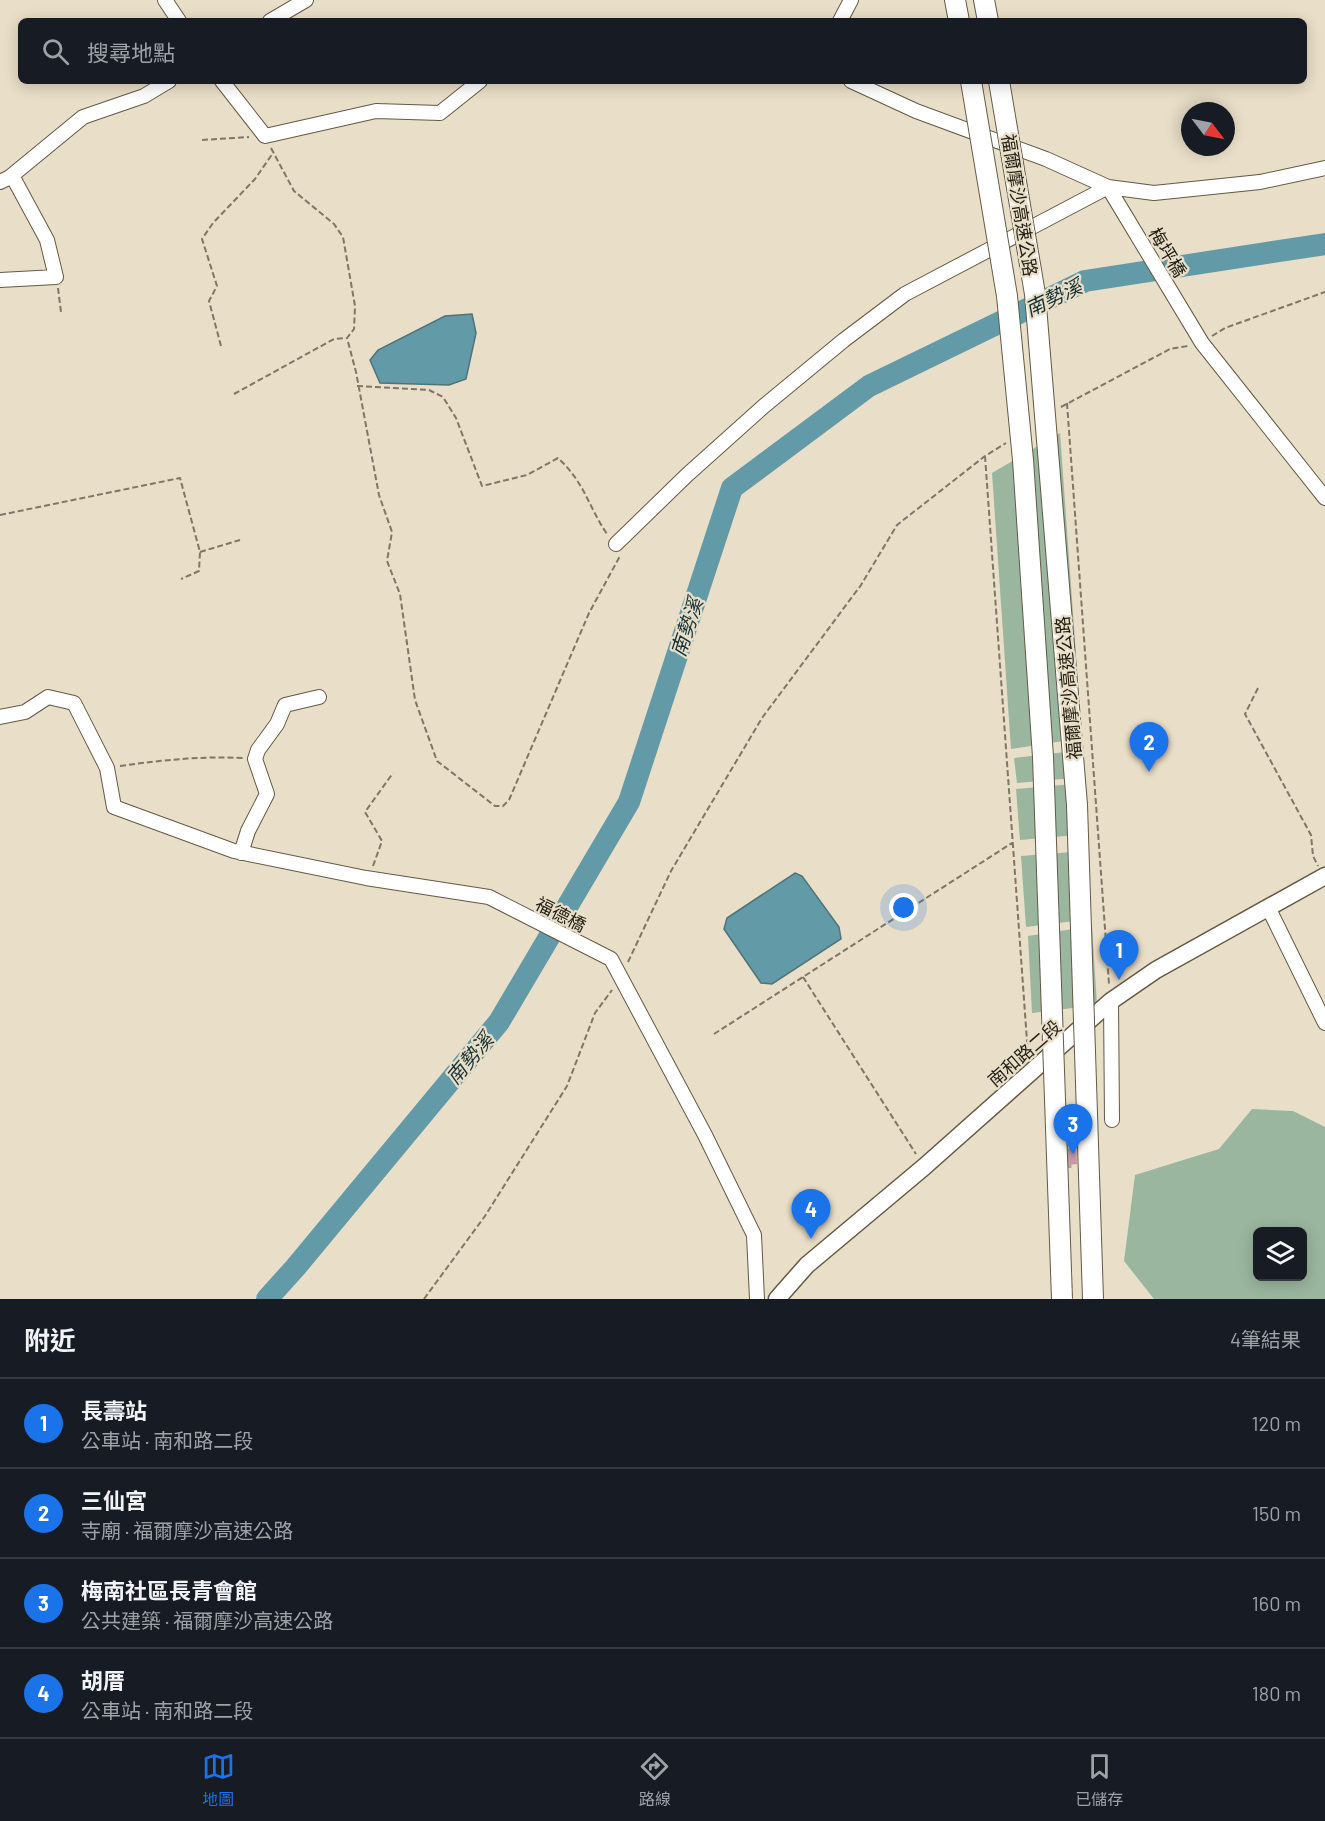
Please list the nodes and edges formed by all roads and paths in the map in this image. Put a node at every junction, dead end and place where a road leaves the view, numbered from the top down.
1 (165, 0) edge
2 (306, 0) edge
3 (851, 0) edge
4 (956, 0) edge
5 (984, 0) edge
6 (177, 18) edge
7 (275, 18) edge
8 (842, 18) edge
9 (959, 18) edge
10 (987, 18) edge
11 (164, 84) edge
12 (224, 84) edge
13 (476, 84) edge
14 (858, 84) edge
15 (971, 84) edge
16 (1000, 84) edge
17 (265, 136) junction
18 (202, 141) dead end
19 (273, 152) junction
20 (1325, 168) edge
21 (5, 180) edge
22 (1108, 187) junction
23 (56, 277) junction
24 (0, 280) edge
25 (1325, 292) edge
26 (62, 312) dead end
27 (347, 338) junction
28 (1200, 339) junction
29 (221, 346) dead end
30 (357, 386) junction
31 (234, 394) dead end
32 (1067, 403) junction
33 (1058, 409) dead end
34 (1012, 439) dead end
35 (985, 456) junction
36 (1325, 498) edge
37 (0, 515) edge
38 (240, 540) dead end
39 (616, 544) junction
40 (200, 552) junction
41 (181, 579) dead end
42 (1258, 688) dead end
43 (320, 697) dead end
44 (0, 717) edge
45 (255, 759) junction
46 (107, 768) junction
47 (393, 773) dead end
48 (1012, 843) junction
49 (241, 853) junction
50 (1324, 877) edge
51 (366, 878) junction
52 (1269, 909) junction
53 (621, 977) junction
54 (802, 977) junction
55 (1111, 1001) junction
56 (1325, 1023) edge
57 (714, 1034) dead end
58 (1029, 1074) junction
59 (1112, 1120) dead end
60 (924, 1167) junction
61 (424, 1299) edge
62 (757, 1299) edge
63 (777, 1299) edge
64 (1062, 1299) edge
65 (1094, 1299) edge

1 - 6 street
2 - 7 street
3 - 8 street
4 - 9 highway
5 - 10 highway
11 - 21 street
12 - 17 street
13 - 17 street
14 - 22 street
15 - 64 highway, 福爾摩沙高速公路, bridge
16 - 65 highway, 福爾摩沙高速公路, bridge
17 - 18 path
17 - 19 path
19 - 27 path
19 - 29 path
20 - 22 street
21 - 23 street
22 - 28 street, 梅坪橋
22 - 39 street
23 - 24 street
23 - 26 path
25 - 28 path
27 - 30 path
27 - 31 path
28 - 32 path
28 - 36 street, 梅坪橋
30 - 39 path
30 - 39 path
32 - 33 path
32 - 55 path
34 - 35 path
35 - 48 path
35 - 53 path
37 - 40 path
38 - 40 path
40 - 41 path
42 - 50 path
43 - 45 street
44 - 46 street
45 - 46 path
45 - 49 street
46 - 49 street, 福德橋
47 - 51 path
48 - 54 path
48 - 58 path
49 - 51 street, 福德橋
50 - 52 main road, 南和路二段
51 - 53 street, 福德橋
52 - 55 main road, 南和路二段
52 - 56 street
53 - 61 path
53 - 62 street, 福德橋
54 - 57 path
54 - 60 path
55 - 58 main road, 南和路二段
55 - 59 street
58 - 60 main road, 南和路二段
60 - 63 main road, 南和路二段

